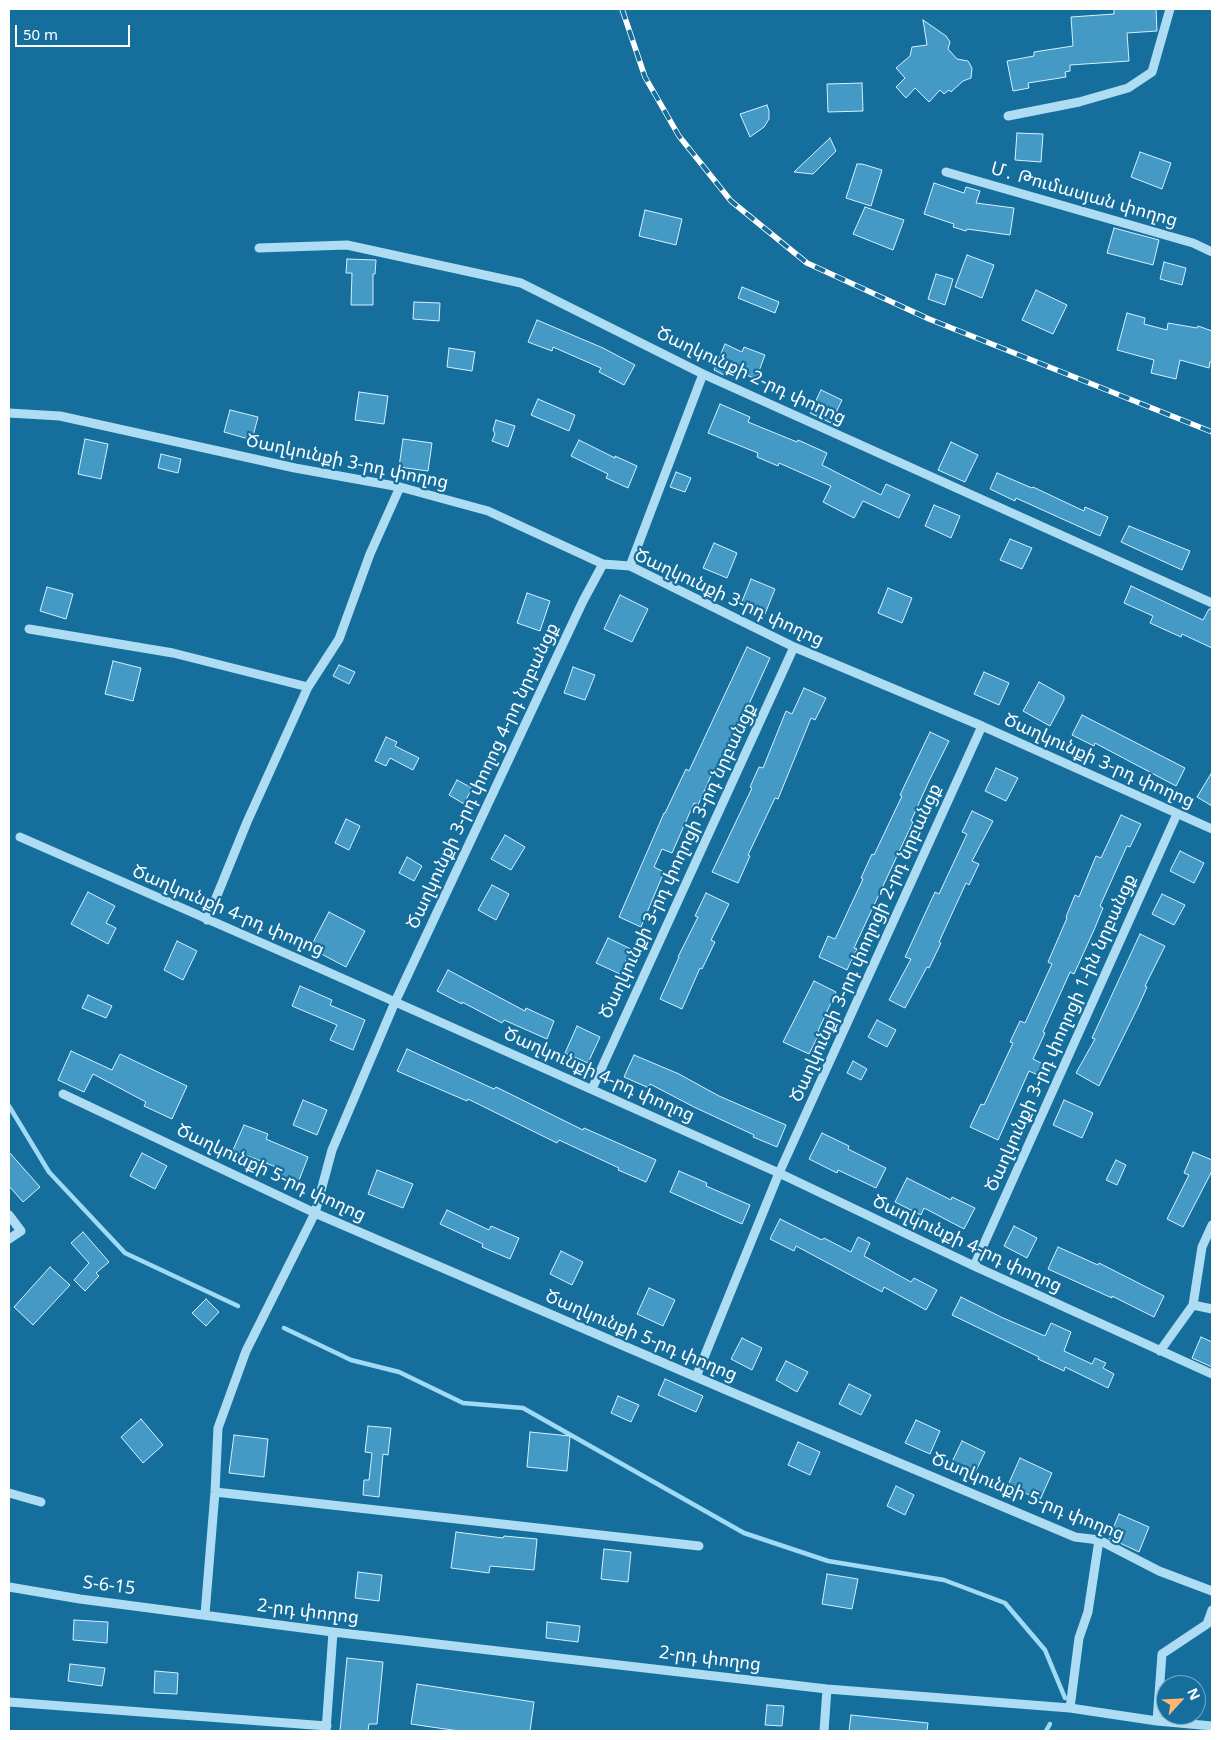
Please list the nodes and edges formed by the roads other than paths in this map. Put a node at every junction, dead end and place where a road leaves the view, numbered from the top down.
1 (1170, 9) edge
2 (1008, 116) dead end
3 (946, 172) dead end
4 (259, 248) dead end
5 (1212, 252) edge
6 (703, 374) junction
7 (9, 413) edge
8 (400, 487) junction
9 (603, 564) junction
10 (630, 566) junction
11 (1212, 603) edge
12 (30, 629) dead end
13 (794, 647) junction
14 (308, 687) junction
15 (982, 726) junction
16 (1177, 814) junction
17 (1212, 829) edge
18 (20, 838) dead end
19 (207, 920) junction
20 (395, 1002) junction
21 (592, 1089) junction
22 (63, 1094) dead end
23 (779, 1173) junction
24 (315, 1213) junction
25 (9, 1215) edge
26 (1212, 1225) edge
27 (9, 1239) edge
28 (974, 1266) junction
29 (1193, 1305) junction
30 (1212, 1309) edge
31 (1160, 1351) junction
32 (1212, 1374) edge
33 (696, 1377) junction
34 (215, 1492) junction
35 (9, 1493) edge
36 (41, 1502) dead end
37 (1099, 1540) junction
38 (699, 1546) dead end
39 (9, 1587) edge
40 (1212, 1591) edge
41 (1212, 1610) edge
42 (205, 1614) junction
43 (333, 1632) junction
44 (1160, 1675) edge
45 (827, 1689) junction
46 (9, 1702) edge
47 (1070, 1708) junction
48 (1156, 1722) edge
49 (1198, 1725) edge
50 (1212, 1726) edge
51 (326, 1729) edge
52 (824, 1731) edge

1 - 2 street
3 - 5 street, Մ․ Թումասյան փողոց
4 - 6 street, Ծաղկունքի 2-րդ փողոց
6 - 10 street
6 - 11 street, Ծաղկունքի 2-րդ փողոց
7 - 8 street, Ծաղկունքի 3-րդ փողոց
8 - 9 street, Ծաղկունքի 3-րդ փողոց
8 - 14 street
9 - 10 street, Ծաղկունքի 3-րդ փողոց
9 - 20 street, Ծաղկունքի 3-րդ փողոց 4-րդ նրբանցք
10 - 13 street, Ծաղկունքի 3-րդ փողոց
12 - 14 street
13 - 15 street, Ծաղկունքի 3-րդ փողոց
13 - 21 street, Ծաղկունքի 3-րդ փողոցի 3-րդ նրբանցք
14 - 19 street
15 - 16 street, Ծաղկունքի 3-րդ փողոց
15 - 23 street, Ծաղկունքի 3-րդ փողոցի 2-րդ նրբանցք
16 - 17 street, Ծաղկունքի 3-րդ փողոց
16 - 28 street, Ծաղկունքի 3-րդ փողոցի 1-ին նրբանցք
18 - 19 street, Ծաղկունքի 4-րդ փողոց
19 - 20 street, Ծաղկունքի 4-րդ փողոց
20 - 21 street, Ծաղկունքի 4-րդ փողոց
20 - 24 street, Ծաղկունքի 3-րդ փողոց 4-րդ նրբանցք
21 - 23 street, Ծաղկունքի 4-րդ փողոց
22 - 24 street, Ծաղկունքի 5-րդ փողոց
23 - 28 street, Ծաղկունքի 4-րդ փողոց
23 - 33 street, Ծաղկունքի 3-րդ փողոցի 2-րդ նրբանցք
24 - 33 street, Ծաղկունքի 5-րդ փողոց
24 - 34 street, Ծաղկունքի 3-րդ փողոց 4-րդ նրբանցք
25 - 27 street
26 - 29 street
28 - 31 street, Ծաղկունքի 4-րդ փողոց
29 - 30 street
29 - 31 street
31 - 32 street, Ծաղկունքի 4-րդ փողոց
33 - 37 street, Ծաղկունքի 5-րդ փողոց
34 - 38 street
34 - 42 street, Ծաղկունքի 3-րդ փողոց 4-րդ նրբանցք
35 - 36 street
37 - 40 street, Ծաղկունքի 5-րդ փողոց
37 - 47 street
39 - 42 street, Տ-6-15 / Տ-6-15
41 - 44 street
42 - 43 street, 2-րդ փողոց / Տ-6-15
43 - 45 street, 2-րդ փողոց / Տ-6-15
43 - 51 street
45 - 47 street, 2-րդ փողոց / Տ-6-15
45 - 52 street
46 - 51 street
47 - 48 street, 2-րդ փողոց / Տ-6-15
49 - 50 street, 2-րդ փողոց / Տ-6-15

